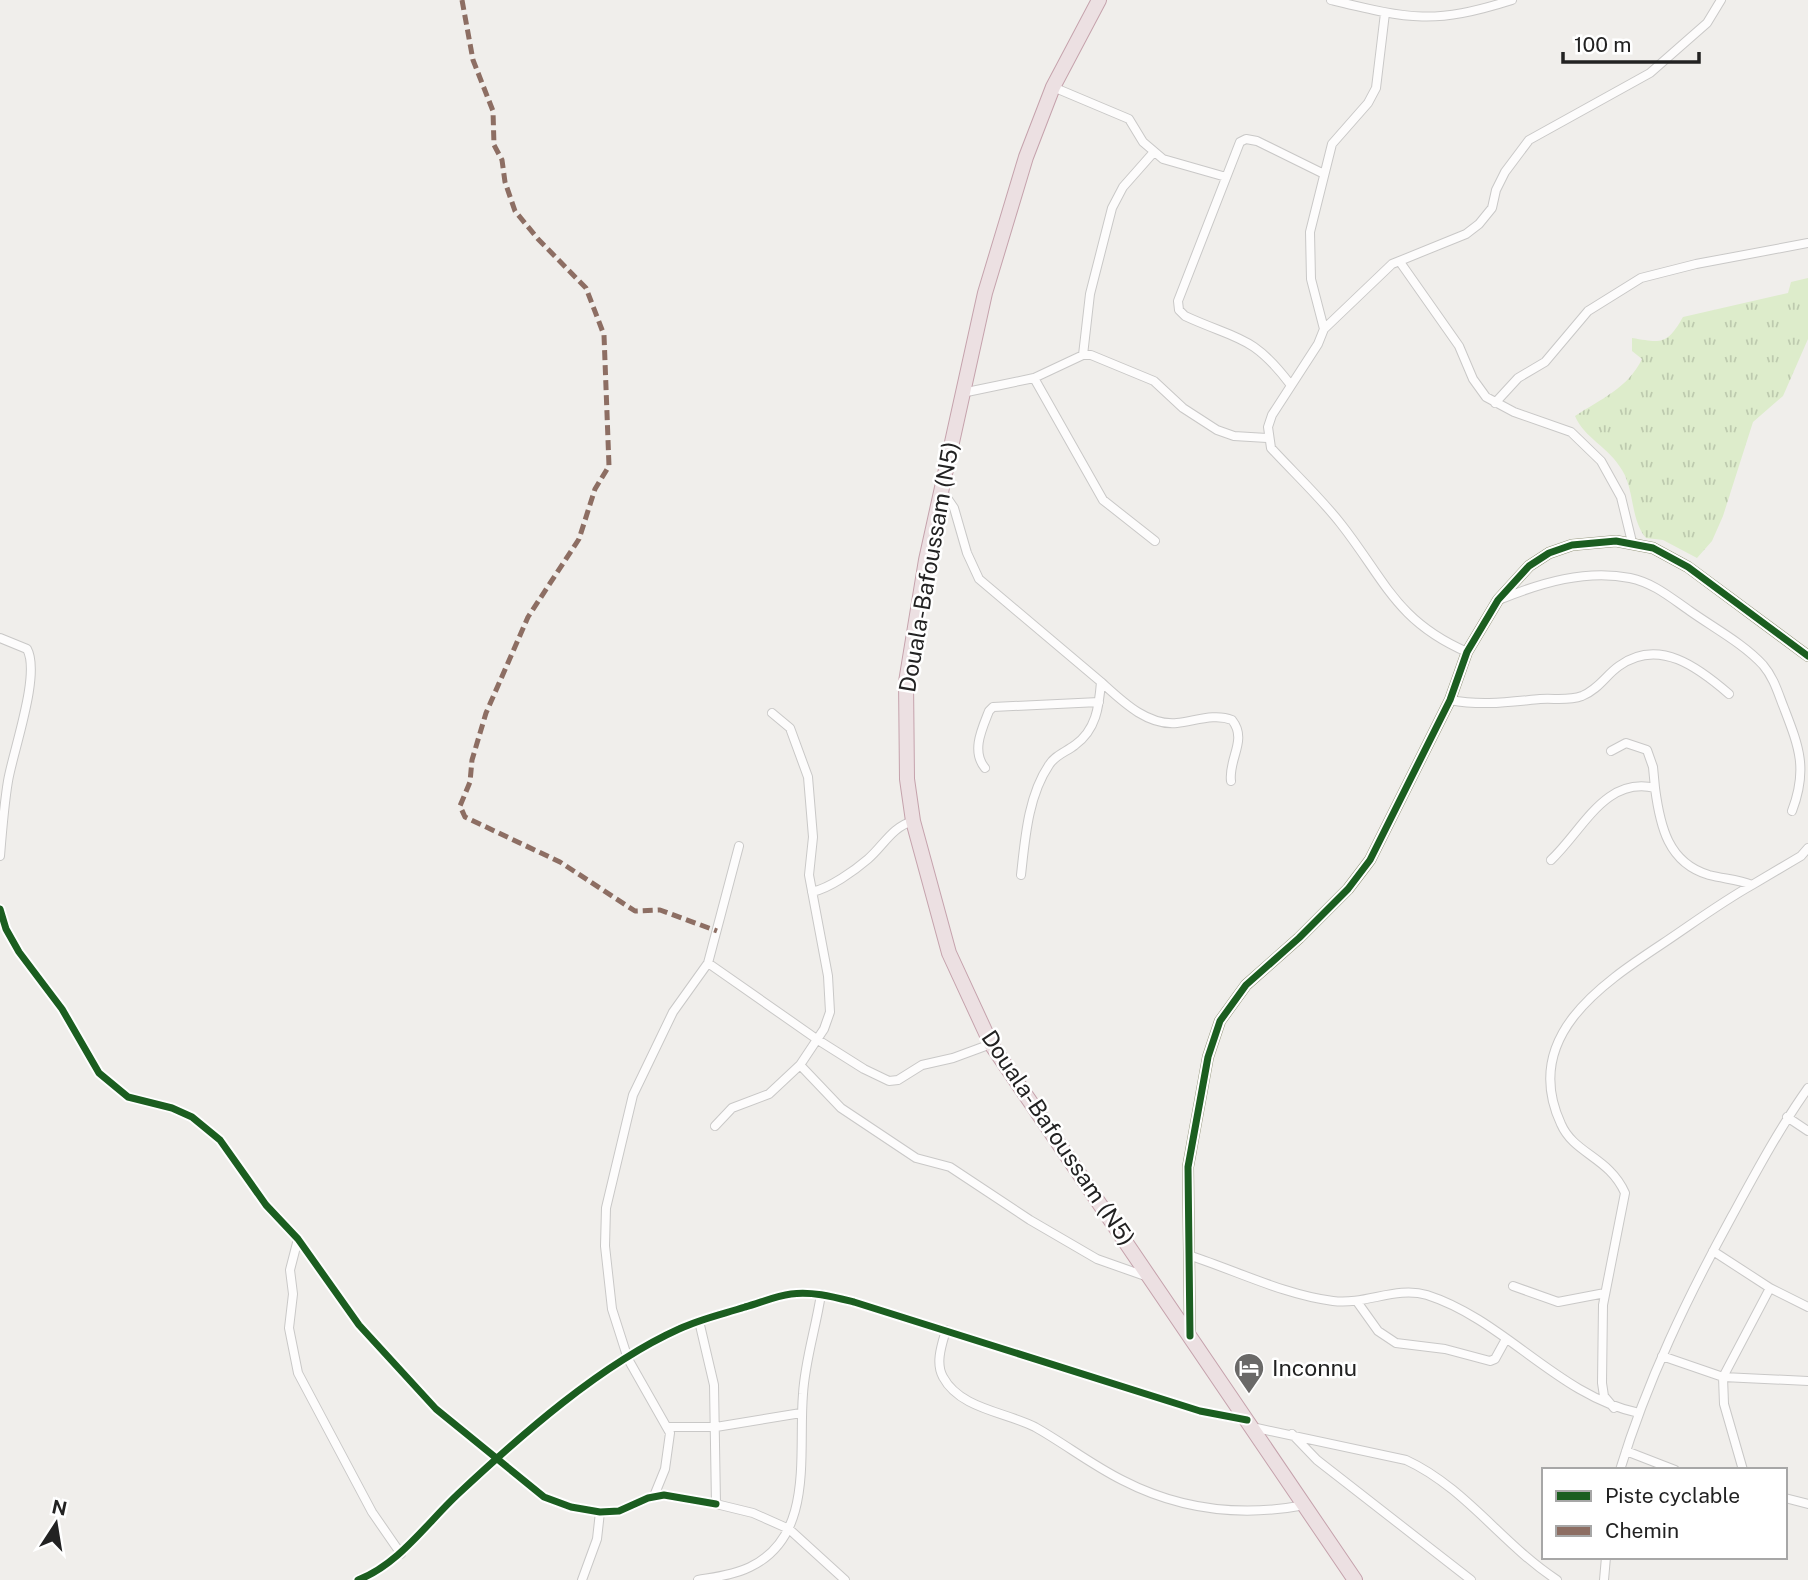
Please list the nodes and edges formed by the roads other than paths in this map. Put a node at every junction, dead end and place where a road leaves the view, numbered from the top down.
1 (1099, 0) edge
2 (1331, 0) edge
3 (1512, 0) edge
4 (1721, 0) edge
5 (1385, 13) junction
6 (1053, 87) junction
7 (1153, 153) junction
8 (1322, 173) junction
9 (1226, 177) junction
10 (1808, 243) edge
11 (1400, 262) junction
12 (1324, 329) junction
13 (1083, 355) junction
14 (1034, 378) junction
15 (1290, 384) junction
16 (961, 393) junction
17 (1495, 403) junction
18 (1267, 438) junction
19 (941, 489) junction
20 (1155, 541) dead end
21 (1632, 542) junction
22 (1498, 600) junction
23 (0, 638) edge
24 (1467, 652) junction
25 (1808, 656) edge
26 (1101, 682) junction
27 (1728, 694) dead end
28 (1450, 700) junction
29 (1099, 702) junction
30 (772, 713) dead end
31 (1611, 751) dead end
32 (985, 768) dead end
33 (1231, 781) dead end
34 (1655, 788) junction
35 (1791, 811) dead end
36 (914, 821) junction
37 (739, 846) dead end
38 (1808, 848) edge
39 (0, 856) edge
40 (1551, 860) dead end
41 (1021, 875) dead end
42 (1752, 885) junction
43 (812, 892) junction
44 (0, 909) edge
45 (708, 963) junction
46 (818, 1040) junction
47 (991, 1044) junction
48 (800, 1065) junction
49 (1808, 1088) edge
50 (1787, 1117) junction
51 (715, 1126) dead end
52 (1808, 1131) edge
53 (298, 1239) junction
54 (1713, 1251) junction
55 (1191, 1256) junction
56 (1151, 1278) junction
57 (1513, 1286) dead end
58 (1770, 1288) junction
59 (1605, 1293) junction
60 (821, 1294) junction
61 (1358, 1303) junction
62 (1808, 1307) edge
63 (699, 1321) junction
64 (946, 1330) junction
65 (1189, 1336) junction
66 (1506, 1339) junction
67 (1662, 1356) junction
68 (628, 1359) junction
69 (1723, 1377) junction
70 (1808, 1381) edge
71 (1614, 1408) junction
72 (801, 1413) junction
73 (1639, 1413) junction
74 (1250, 1424) junction
75 (668, 1427) junction
76 (716, 1427) junction
77 (1292, 1434) junction
78 (1626, 1451) junction
79 (498, 1457) junction
80 (1621, 1468) edge
81 (1670, 1468) edge
82 (1741, 1468) edge
83 (654, 1496) junction
84 (1787, 1499) edge
85 (716, 1504) junction
86 (1808, 1504) edge
87 (1305, 1505) junction
88 (600, 1513) junction
89 (789, 1529) junction
90 (401, 1554) junction
91 (1606, 1559) edge
92 (358, 1580) edge
93 (582, 1580) edge
94 (698, 1580) edge
95 (845, 1580) edge
96 (1355, 1580) edge
97 (1471, 1580) edge
98 (1557, 1580) edge
99 (1604, 1580) edge

1 - 6 highway, Douala-Bafoussam (N5)
2 - 5 street
3 - 5 street
4 - 11 street
5 - 8 street
6 - 7 street
6 - 16 highway, Douala-Bafoussam (N5)
7 - 9 street
7 - 13 street
8 - 9 street
8 - 12 street
9 - 15 street
10 - 17 street
11 - 12 street
11 - 17 street
12 - 15 street
13 - 14 street
13 - 18 street
14 - 16 street
14 - 20 street
15 - 18 street
16 - 19 highway, Douala-Bafoussam (N5)
17 - 21 street
18 - 24 street
19 - 26 street
19 - 36 highway, Douala-Bafoussam (N5)
21 - 22 street
21 - 25 street
22 - 24 street
22 - 35 street
23 - 39 street
24 - 28 street
26 - 29 street
26 - 33 street
27 - 28 street
28 - 55 street
29 - 32 street
29 - 41 street
30 - 43 street
31 - 34 street
34 - 40 street
34 - 42 street
36 - 43 street
36 - 47 highway, Douala-Bafoussam (N5)
37 - 45 street
38 - 42 street
42 - 59 street
43 - 46 street
44 - 53 street
45 - 46 street
45 - 68 street
46 - 47 street
46 - 48 street
47 - 56 highway, Douala-Bafoussam (N5)
48 - 51 street
48 - 56 street
49 - 50 street
50 - 52 street
50 - 54 street
53 - 79 street
53 - 90 street
54 - 58 street
54 - 67 street
55 - 61 street
55 - 65 street
56 - 65 highway, Douala-Bafoussam (N5)
57 - 59 street
58 - 62 street
58 - 69 street
59 - 71 street
60 - 63 street
60 - 64 street
60 - 72 street
61 - 66 street
61 - 66 street
63 - 68 street
63 - 76 street
64 - 74 street
64 - 87 street
65 - 74 highway, Douala-Bafoussam (N5)
66 - 71 street
67 - 69 street
67 - 73 street
68 - 75 street
68 - 79 street
69 - 70 street
69 - 82 street
71 - 73 street
72 - 76 street
72 - 89 street
73 - 78 street
74 - 77 street
74 - 87 highway, Douala-Bafoussam (N5)
75 - 76 street
75 - 83 street
76 - 85 street
77 - 97 street
77 - 98 street
78 - 80 street
78 - 81 street
79 - 88 street
79 - 90 street
83 - 85 street
83 - 88 street
84 - 86 street
85 - 89 street
87 - 96 highway, Douala-Bafoussam (N5)
88 - 93 street
89 - 94 street
89 - 95 street
90 - 92 street
91 - 99 street

